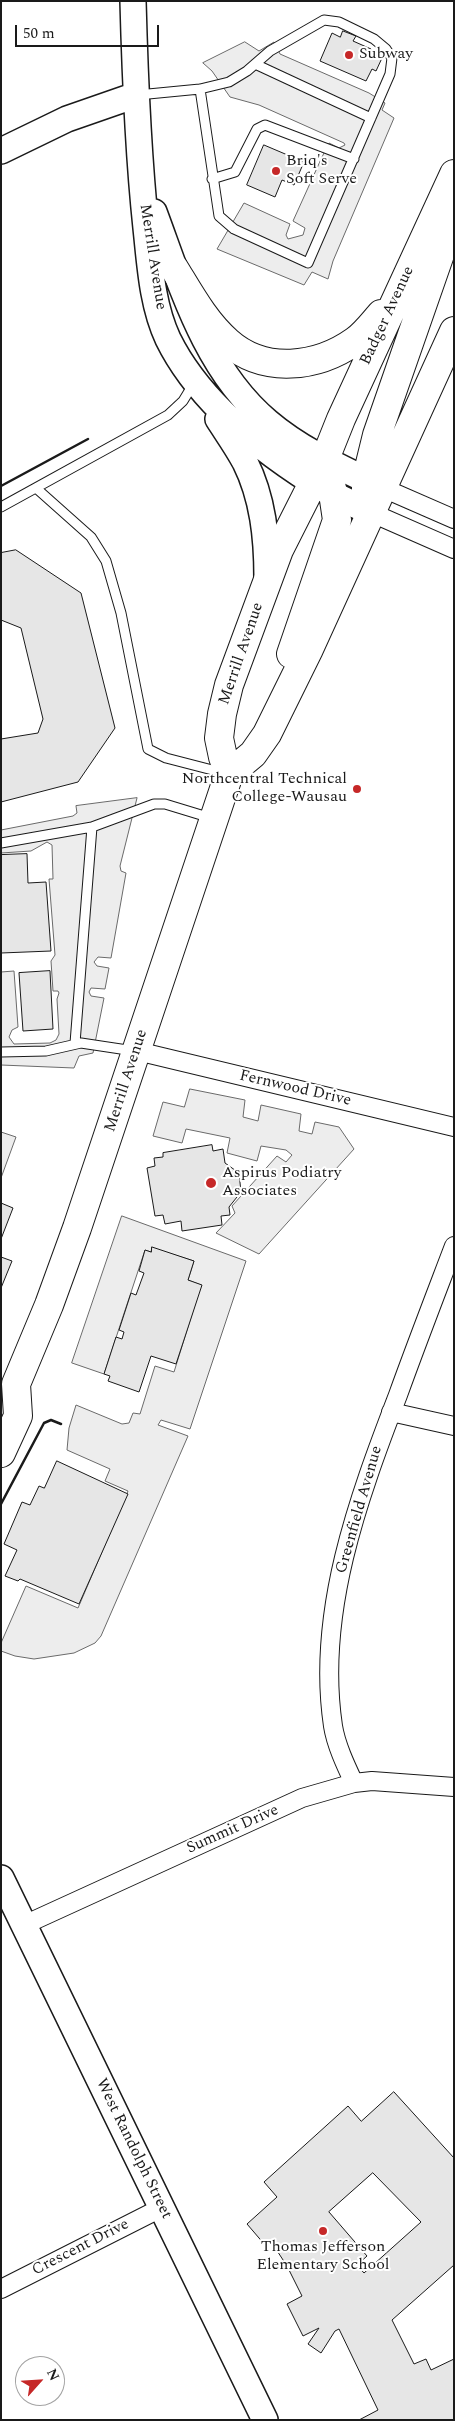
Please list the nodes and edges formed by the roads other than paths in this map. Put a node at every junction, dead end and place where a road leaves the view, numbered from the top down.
1 (133, 1) edge
2 (255, 64) junction
3 (200, 89) junction
4 (136, 95) junction
5 (371, 118) junction
6 (1, 151) edge
7 (354, 159) junction
8 (454, 174) edge
9 (141, 178) junction
10 (212, 179) junction
11 (454, 214) edge
12 (174, 268) junction
13 (398, 296) junction
14 (454, 331) edge
15 (195, 381) junction
16 (324, 478) junction
17 (374, 484) junction
18 (36, 488) junction
19 (1, 507) edge
20 (372, 513) junction
21 (454, 519) edge
22 (454, 549) edge
23 (267, 580) junction
24 (267, 734) junction
25 (229, 774) junction
26 (213, 819) junction
27 (92, 827) junction
28 (1, 844) edge
29 (75, 1044) junction
30 (137, 1051) junction
31 (1, 1052) edge
32 (454, 1126) edge
33 (454, 1246) edge
34 (9, 1388) edge
35 (391, 1412) junction
36 (454, 1426) edge
37 (1, 1453) edge
38 (354, 1783) junction
39 (454, 1787) edge
40 (1, 1878) edge
41 (24, 1925) junction
42 (161, 2208) junction
43 (1, 2289) edge
44 (265, 2420) edge

1 - 4 main road, Merrill Avenue
2 - 3 lane
2 - 5 lane
2 - 5 lane
3 - 4 lane
3 - 10 lane
4 - 6 main road
4 - 9 main road, Merrill Avenue
5 - 7 lane
7 - 10 lane
7 - 10 lane
8 - 13 main road, Badger Avenue
9 - 12 main road, Merrill Avenue
9 - 15 main road, Merrill Avenue
11 - 17 main road
12 - 13 main road
12 - 16 main road, Merrill Avenue
13 - 16 main road, Badger Avenue
14 - 17 main road
15 - 16 main road, Merrill Avenue
15 - 18 lane
15 - 23 main road
16 - 17 main road, Merrill Avenue
16 - 20 main road, Merrill Avenue
16 - 23 main road, Merrill Avenue
16 - 24 main road
17 - 20 main road, Merrill Avenue
17 - 21 street
18 - 19 lane
18 - 25 lane
20 - 22 street
20 - 24 main road, Merrill Avenue
23 - 25 main road, Merrill Avenue
24 - 25 main road, Merrill Avenue
25 - 26 main road, Merrill Avenue
26 - 27 lane
26 - 30 main road, Merrill Avenue
27 - 28 lane
27 - 29 lane
29 - 30 lane
29 - 31 lane
30 - 32 street, Fernwood Drive
30 - 34 main road, Merrill Avenue
33 - 35 street, Greenfield Avenue
34 - 37 main road, Merrill Avenue
35 - 36 street
35 - 38 street, Greenfield Avenue
38 - 39 street, Summit Drive
38 - 41 street, Summit Drive
40 - 41 main road, West Randolph Street
41 - 42 main road, West Randolph Street
42 - 43 street, Crescent Drive
42 - 44 main road, West Randolph Street

